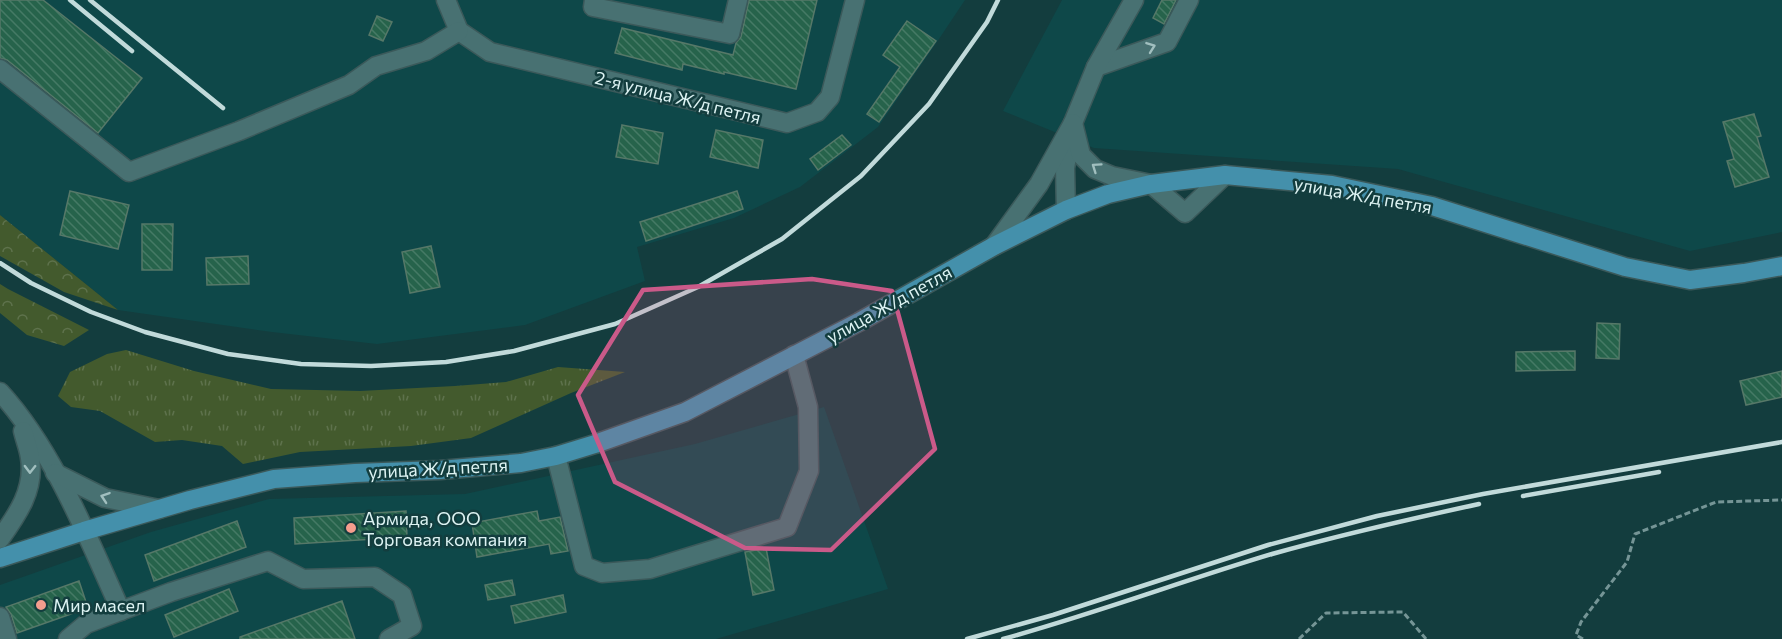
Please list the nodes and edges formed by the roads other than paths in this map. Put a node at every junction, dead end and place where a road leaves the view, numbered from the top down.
1 (446, 0) edge
2 (594, 0) edge
3 (738, 0) edge
4 (855, 0) edge
5 (1134, 0) edge
6 (1189, 0) edge
7 (459, 31) junction
8 (1096, 67) junction
9 (0, 69) edge
10 (1073, 123) junction
11 (1225, 175) junction
12 (1151, 183) junction
13 (1066, 210) junction
14 (994, 246) junction
15 (1782, 266) edge
16 (794, 355) junction
17 (0, 392) edge
18 (18, 412) junction
19 (556, 456) junction
20 (55, 473) junction
21 (159, 509) junction
22 (84, 531) junction
23 (0, 539) edge
24 (0, 558) edge
25 (122, 611) junction
26 (0, 617) edge
27 (7, 639) edge
28 (68, 639) edge
29 (389, 639) edge

1 - 7 street
2 - 3 street
4 - 7 street, 2-я улица Ж/д петля
5 - 8 street
8 -> 6 street
7 - 9 street
8 - 10 street
12 -> 10 street
10 - 13 street
10 - 14 street
11 - 12 main road, улица Ж/д петля
11 - 12 street
11 - 15 main road, улица Ж/д петля
12 - 13 main road, улица Ж/д петля
13 - 14 main road, улица Ж/д петля
14 - 16 main road, улица Ж/д петля
16 - 19 main road, улица Ж/д петля
16 - 19 street
17 - 18 street
18 - 20 street
18 -> 23 street
19 - 21 main road, улица Ж/д петля
21 -> 20 street
20 - 22 street
21 - 22 main road, улица Ж/д петля
22 - 24 main road, улица Ж/д петля
22 - 25 street
25 - 28 street
25 - 29 street
26 - 27 street

